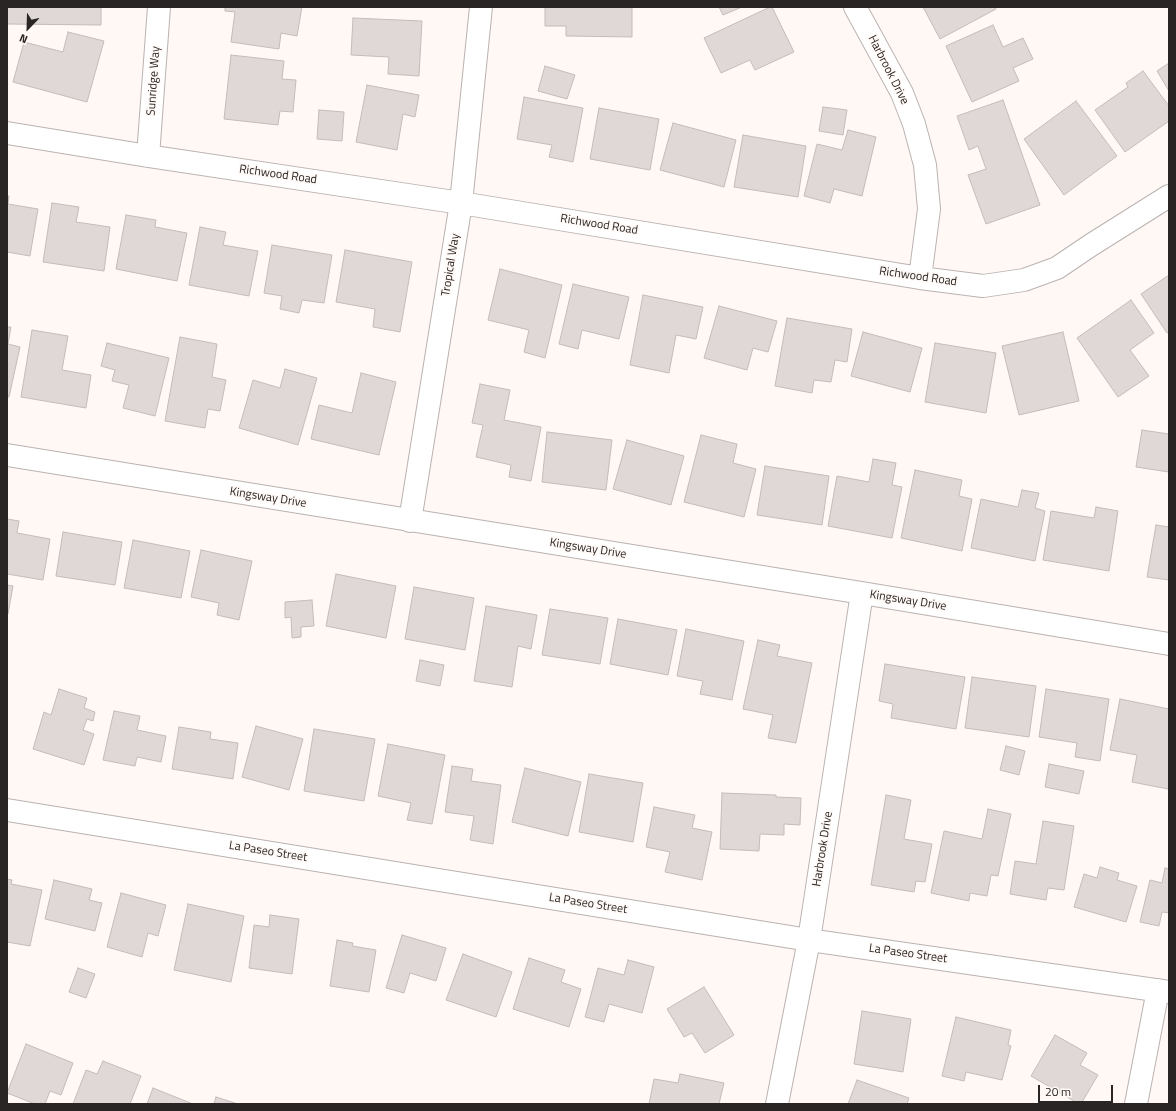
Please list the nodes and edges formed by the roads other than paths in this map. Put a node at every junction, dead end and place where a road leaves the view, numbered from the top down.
1 (159, 7) edge
2 (481, 7) edge
3 (855, 7) edge
4 (7, 133) edge
5 (148, 156) junction
6 (1169, 196) edge
7 (461, 203) junction
8 (920, 278) junction
9 (7, 455) edge
10 (410, 521) junction
11 (862, 593) junction
12 (1169, 644) edge
13 (7, 810) edge
14 (809, 940) junction
15 (1163, 991) edge
16 (776, 1104) edge
17 (1136, 1104) edge

1 - 5 street, Sunridge Way
2 - 7 street, Tropical Way
3 - 8 street, Harbrook Drive
4 - 5 street, Richwood Road
5 - 7 street, Richwood Road
6 - 8 street, Richwood Road
7 - 8 street, Richwood Road
7 - 10 street, Tropical Way
9 - 10 street, Kingsway Drive
10 - 11 street, Kingsway Drive
11 - 12 street, Kingsway Drive
11 - 14 street, Harbrook Drive
13 - 14 street, La Paseo Street
14 - 15 street, La Paseo Street
14 - 16 street, Harbrook Drive
15 - 17 street

